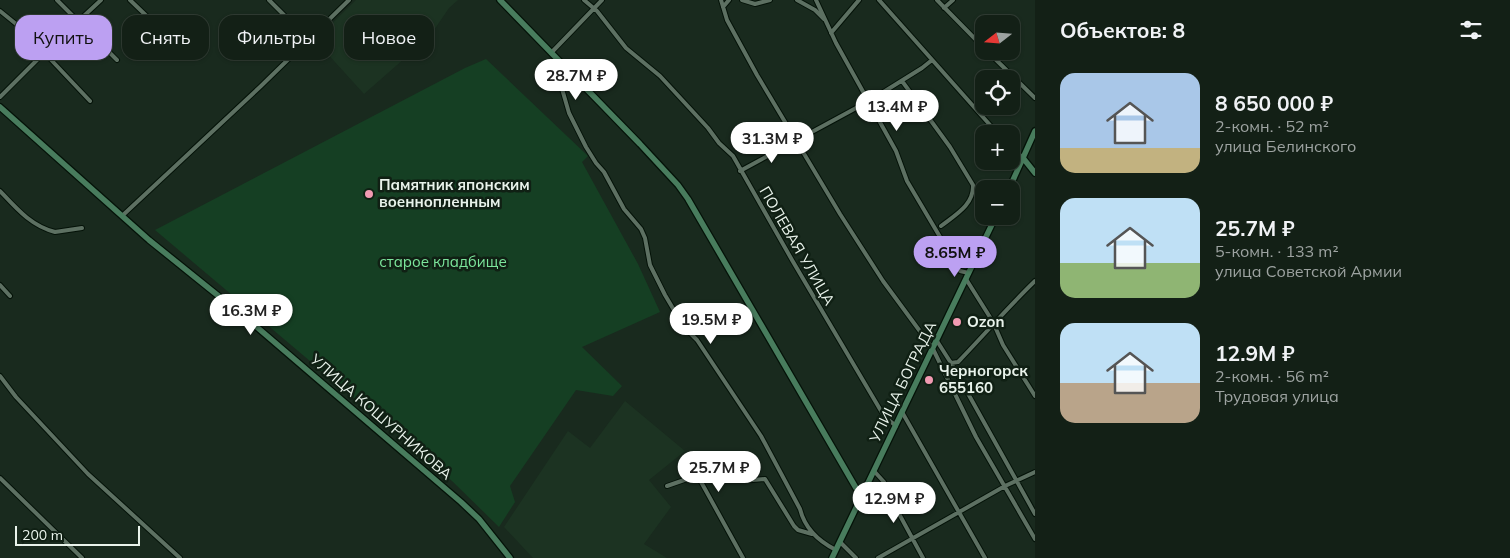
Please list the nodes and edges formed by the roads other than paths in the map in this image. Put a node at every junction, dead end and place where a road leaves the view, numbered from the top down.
1 (57, 0) edge
2 (101, 0) edge
3 (130, 0) edge
4 (269, 0) edge
5 (349, 0) edge
6 (500, 0) edge
7 (584, 0) edge
8 (602, 0) edge
9 (722, 0) edge
10 (729, 0) edge
11 (742, 0) edge
12 (770, 0) edge
13 (797, 0) edge
14 (816, 0) edge
15 (860, 0) edge
16 (880, 0) edge
17 (937, 0) edge
18 (953, 0) edge
19 (723, 7) junction
20 (944, 8) junction
21 (593, 9) junction
22 (0, 12) edge
23 (72, 15) edge
24 (85, 15) edge
25 (146, 15) edge
26 (284, 15) edge
27 (334, 15) edge
28 (825, 20) junction
29 (15, 23) edge
30 (832, 33) junction
31 (975, 39) edge
32 (551, 53) junction
33 (112, 55) edge
34 (556, 58) junction
35 (36, 60) edge
36 (52, 60) edge
37 (117, 60) dead end
38 (288, 60) edge
39 (932, 60) junction
40 (996, 60) edge
41 (902, 81) junction
42 (0, 97) edge
43 (1035, 98) edge
44 (90, 101) dead end
45 (869, 101) junction
46 (0, 107) edge
47 (990, 125) edge
48 (1035, 131) edge
49 (797, 141) junction
50 (1020, 155) edge
51 (1023, 158) junction
52 (740, 171) junction
53 (1035, 173) edge
54 (1013, 180) edge
55 (0, 191) edge
56 (122, 216) junction
57 (992, 225) edge
58 (941, 226) dead end
59 (82, 228) dead end
60 (968, 276) junction
61 (1035, 280) edge
62 (0, 285) edge
63 (10, 296) dead end
64 (994, 322) junction
65 (937, 340) junction
66 (933, 349) junction
67 (951, 362) junction
68 (0, 376) edge
69 (1035, 396) edge
70 (902, 412) junction
71 (896, 426) junction
72 (739, 463) dead end
73 (874, 471) junction
74 (1035, 472) edge
75 (0, 478) edge
76 (1016, 481) junction
77 (868, 485) junction
78 (667, 486) dead end
79 (1005, 486) junction
80 (863, 495) junction
81 (891, 499) junction
82 (960, 512) junction
83 (1035, 514) edge
84 (812, 534) junction
85 (912, 539) junction
86 (1035, 539) edge
87 (840, 542) junction
88 (836, 550) junction
89 (855, 556) edge
90 (82, 558) edge
91 (180, 558) edge
92 (510, 558) edge
93 (742, 558) edge
94 (832, 558) edge
95 (860, 558) edge
96 (878, 558) edge
97 (923, 558) edge
98 (985, 558) edge

1 - 23 street
2 - 24 street
3 - 25 street
4 - 26 street
5 - 27 street
6 - 32 main road
7 - 21 street, ПОЛЕВАЯ УЛИЦА
8 - 21 street
9 - 19 street
10 - 19 street
11 - 12 street
13 - 28 street
14 - 28 street
15 - 30 street
16 - 39 street
17 - 20 street
18 - 20 street
19 - 49 street
20 - 31 street
21 - 32 street
21 - 52 street, ПОЛЕВАЯ УЛИЦА
22 - 29 street
28 - 30 street
30 - 45 street
32 - 34 main road
33 - 37 street
34 - 80 main road
34 - 84 street
35 - 42 street
36 - 44 street
38 - 56 street
39 - 41 street
39 - 47 street
40 - 43 street
41 - 45 street
41 - 58 street
45 - 49 street
45 - 60 street
46 - 56 main road, УЛИЦА КОШУРНИКОВА
48 - 51 main road
49 - 52 street
49 - 66 street
50 - 51 street
51 - 53 main road
51 - 54 main road
52 - 71 street, ПОЛЕВАЯ УЛИЦА
55 - 59 street
56 - 92 main road, УЛИЦА КОШУРНИКОВА
57 - 60 main road, УЛИЦА БОГРАДА
60 - 64 street
60 - 65 main road, УЛИЦА БОГРАДА
61 - 64 street
62 - 63 street
64 - 67 street
64 - 69 street
65 - 66 main road, УЛИЦА БОГРАДА
65 - 67 street
66 - 70 main road, УЛИЦА БОГРАДА
66 - 79 street
67 - 76 street
68 - 91 street
70 - 71 main road, УЛИЦА БОГРАДА
70 - 82 street
71 - 73 main road, УЛИЦА БОГРАДА
72 - 84 street
73 - 77 main road, УЛИЦА БОГРАДА
73 - 81 street
74 - 76 street
75 - 90 street
76 - 79 street
76 - 83 street
77 - 80 main road, УЛИЦА БОГРАДА
77 - 81 street
78 - 93 street
79 - 82 street
79 - 86 street
80 - 87 main road, УЛИЦА БОГРАДА
81 - 85 street
82 - 85 street
82 - 98 street
84 - 88 street
85 - 96 street
85 - 97 street
87 - 88 main road, УЛИЦА БОГРАДА
87 - 89 street
88 - 94 main road, УЛИЦА БОГРАДА
89 - 95 street

